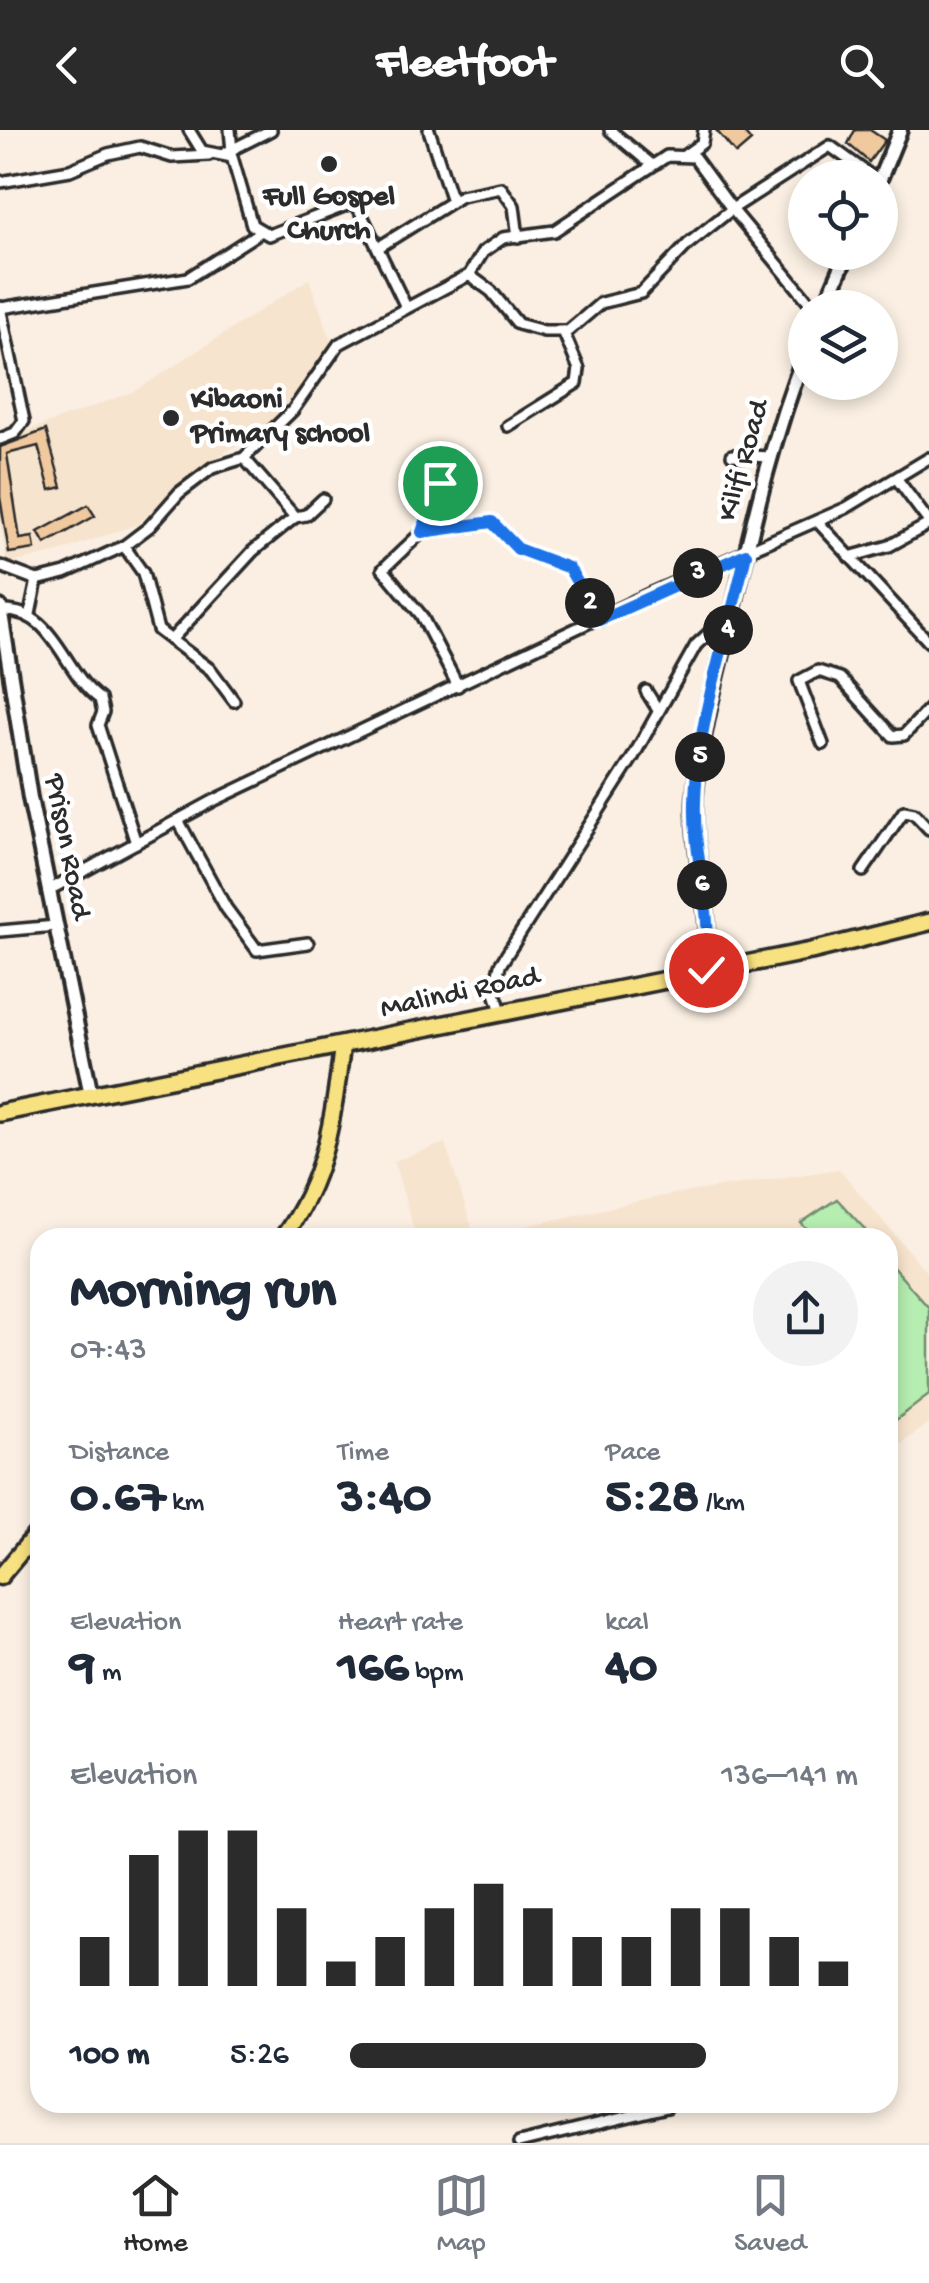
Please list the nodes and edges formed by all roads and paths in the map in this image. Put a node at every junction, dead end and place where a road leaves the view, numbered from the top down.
1 (189, 130) edge
2 (230, 130) edge
3 (271, 130) edge
4 (430, 130) edge
5 (610, 130) edge
6 (702, 130) edge
7 (900, 130) edge
8 (230, 152) junction
9 (667, 156) junction
10 (808, 160) edge
11 (851, 160) edge
12 (886, 160) edge
13 (652, 165) junction
14 (788, 173) edge
15 (0, 182) edge
16 (452, 202) junction
17 (732, 209) junction
18 (260, 232) junction
19 (518, 238) junction
20 (379, 248) junction
21 (469, 276) junction
22 (799, 290) edge
23 (0, 306) edge
24 (406, 307) junction
25 (563, 331) junction
26 (789, 400) edge
27 (508, 426) dead end
28 (0, 439) edge
29 (732, 455) dead end
30 (770, 456) junction
31 (244, 458) junction
32 (929, 458) edge
33 (451, 466) dead end
34 (897, 478) junction
35 (323, 500) dead end
36 (295, 517) junction
37 (817, 521) junction
38 (929, 523) edge
39 (422, 532) junction
40 (124, 546) junction
41 (746, 554) junction
42 (849, 557) junction
43 (0, 566) edge
44 (37, 580) junction
45 (0, 609) edge
46 (732, 612) junction
47 (30, 614) junction
48 (599, 620) junction
49 (171, 640) junction
50 (929, 642) edge
51 (4, 648) edge
52 (458, 686) junction
53 (646, 691) dead end
54 (234, 701) dead end
55 (929, 709) edge
56 (658, 710) junction
57 (822, 744) dead end
58 (178, 820) junction
59 (929, 829) edge
60 (136, 843) junction
61 (863, 871) dead end
62 (49, 890) junction
63 (929, 922) edge
64 (56, 926) junction
65 (0, 931) edge
66 (710, 938) junction
67 (308, 943) dead end
68 (725, 966) junction
69 (706, 970) junction
70 (502, 1014) junction
71 (342, 1047) junction
72 (91, 1096) junction
73 (0, 1113) edge
74 (288, 1228) edge
75 (30, 1541) edge
76 (0, 1577) edge
77 (642, 2113) edge
78 (520, 2143) edge

1 - 8 street
2 - 8 street
3 - 8 street
4 - 16 street
5 - 13 street
6 - 9 street
7 - 12 street
8 - 15 street
8 - 18 street
9 - 13 street
9 - 17 street
10 - 11 street
13 - 19 street
14 - 17 street
16 - 19 street
16 - 20 street
17 - 22 street
17 - 25 street
18 - 20 street
18 - 23 street
19 - 21 street
20 - 24 street
21 - 24 street
21 - 25 street
23 - 28 street
24 - 31 street
25 - 27 street
26 - 30 street, Kilifi Road
29 - 30 street
30 - 41 street, Kilifi Road
31 - 36 street
31 - 40 street
32 - 34 street
33 - 39 street
34 - 37 street
34 - 38 street
35 - 36 street
36 - 49 street
37 - 41 street
37 - 42 street
38 - 42 street
39 - 48 street
39 - 52 street
40 - 44 street
40 - 49 street
41 - 46 street, Kilifi Road
41 - 48 street
42 - 50 street
43 - 44 street
44 - 47 street
45 - 47 street
45 - 51 street, Prison Road
46 - 56 street
46 - 66 street, Kilifi Road
47 - 60 street
48 - 52 street
49 - 54 street
51 - 62 street, Prison Road
52 - 58 street
53 - 56 street
55 - 57 street
56 - 70 street
58 - 60 street
58 - 67 street
59 - 61 street
60 - 62 street
62 - 64 street, Prison Road
63 - 68 highway, Malindi Road
64 - 65 street
64 - 72 street, Prison Road
66 - 68 street, Kilifi Road
66 - 69 street, Kilifi Road
68 - 69 highway, Malindi Road
69 - 70 highway, Malindi Road
70 - 71 highway, Malindi Road
71 - 72 highway, Malindi Road
71 - 74 main road
72 - 73 highway, Malindi Road
75 - 76 main road
77 - 78 street

